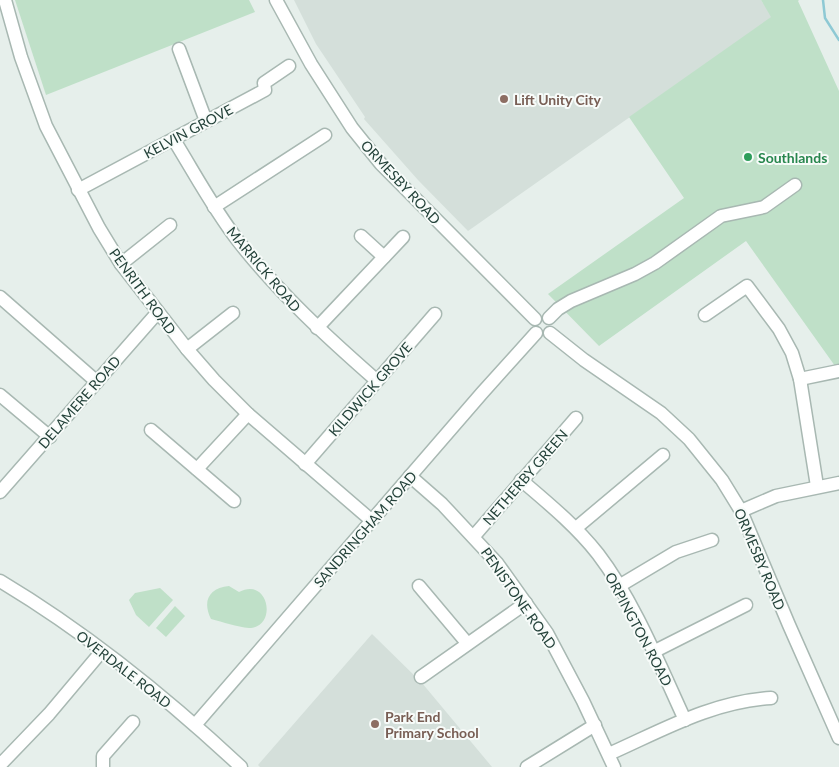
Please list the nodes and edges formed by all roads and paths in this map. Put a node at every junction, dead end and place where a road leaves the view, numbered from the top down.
1 (4, 0) edge
2 (276, 0) edge
3 (179, 48) dead end
4 (289, 66) dead end
5 (206, 121) junction
6 (325, 136) dead end
7 (174, 140) junction
8 (795, 185) dead end
9 (78, 190) junction
10 (214, 207) junction
11 (170, 225) dead end
12 (361, 236) dead end
13 (395, 241) dead end
14 (384, 257) junction
15 (121, 264) junction
16 (0, 297) edge
17 (158, 312) junction
18 (233, 313) dead end
19 (435, 314) dead end
20 (704, 314) dead end
21 (549, 318) junction
22 (535, 319) junction
23 (317, 328) junction
24 (536, 333) junction
25 (550, 333) junction
26 (187, 349) junction
27 (839, 371) edge
28 (800, 379) junction
29 (376, 380) junction
30 (97, 382) junction
31 (0, 395) edge
32 (248, 414) junction
33 (576, 418) dead end
34 (151, 430) dead end
35 (50, 437) junction
36 (663, 455) dead end
37 (305, 464) junction
38 (197, 469) junction
39 (410, 476) junction
40 (521, 480) junction
41 (839, 483) edge
42 (817, 486) junction
43 (0, 492) edge
44 (234, 501) dead end
45 (741, 511) junction
46 (371, 520) junction
47 (576, 528) junction
48 (474, 536) junction
49 (712, 540) dead end
50 (0, 581) edge
51 (418, 586) dead end
52 (620, 586) junction
53 (526, 603) junction
54 (746, 605) dead end
55 (467, 644) junction
56 (102, 651) junction
57 (653, 652) junction
58 (421, 677) dead end
59 (771, 698) dead end
60 (685, 720) junction
61 (134, 722) dead end
62 (195, 725) junction
63 (595, 725) junction
64 (839, 738) edge
65 (609, 754) junction
66 (0, 765) edge
67 (103, 767) edge
68 (241, 767) edge
69 (527, 767) edge
70 (614, 767) edge

1 - 9 street, PENRITH ROAD
2 - 22 street, ORMESBY ROAD
3 - 5 street
4 - 5 street, KELVIN GROVE
5 - 7 street, KELVIN GROVE
6 - 10 street
7 - 9 street, KELVIN GROVE
7 - 10 street, MARRICK ROAD
8 - 21 street
9 - 15 street, PENRITH ROAD
10 - 23 street, MARRICK ROAD
11 - 15 street
12 - 14 street
13 - 14 street
14 - 23 street
15 - 17 street, PENRITH ROAD
16 - 30 street
17 - 26 street, PENRITH ROAD
17 - 30 street, DELAMERE ROAD
18 - 26 street
19 - 29 street, KILDWICK GROVE
20 - 28 street
21 - 22 street
21 - 25 street
22 - 24 street
23 - 29 street, MARRICK ROAD
24 - 25 street
24 - 39 street, SANDRINGHAM ROAD
25 - 45 street, ORMESBY ROAD
26 - 32 street, PENRITH ROAD
27 - 28 street
28 - 42 street
29 - 37 street, KILDWICK GROVE
30 - 35 street, DELAMERE ROAD
31 - 35 street
32 - 37 street, PENRITH ROAD
32 - 38 street
33 - 40 street, NETHERBY GREEN
34 - 38 street
35 - 43 street, DELAMERE ROAD
36 - 47 street
37 - 46 street, PENRITH ROAD
38 - 44 street
39 - 46 street, SANDRINGHAM ROAD
39 - 48 street, PENISTONE ROAD
40 - 47 street, ORPINGTON ROAD
40 - 48 street, NETHERBY GREEN
41 - 42 street
42 - 45 street
45 - 64 street, ORMESBY ROAD
46 - 62 street, SANDRINGHAM ROAD
47 - 52 street, ORPINGTON ROAD
48 - 53 street, PENISTONE ROAD
49 - 52 street
50 - 56 street, OVERDALE ROAD
51 - 55 street
52 - 57 street, ORPINGTON ROAD
53 - 55 street
53 - 63 street, PENISTONE ROAD
54 - 57 street
55 - 58 street
56 - 62 street, OVERDALE ROAD
56 - 66 street
57 - 60 street, ORPINGTON ROAD
59 - 60 street
60 - 65 street
61 - 67 street
62 - 68 street, OVERDALE ROAD
63 - 65 street, PENISTONE ROAD
63 - 69 street
65 - 70 street, PENISTONE ROAD

